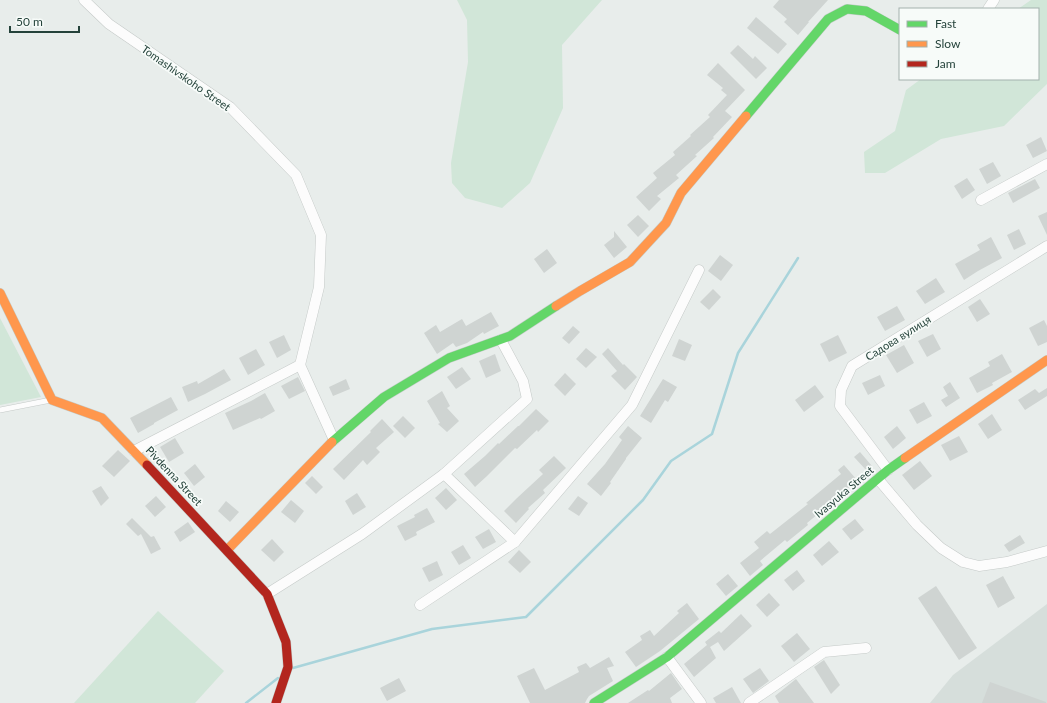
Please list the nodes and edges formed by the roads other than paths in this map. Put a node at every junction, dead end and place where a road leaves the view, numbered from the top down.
1 (84, 0) edge
2 (899, 29) edge
3 (1047, 164) edge
4 (981, 200) dead end
5 (1047, 246) edge
6 (699, 270) dead end
7 (0, 293) edge
8 (501, 340) junction
9 (1047, 360) edge
10 (300, 365) junction
11 (52, 400) junction
12 (0, 410) edge
13 (334, 440) junction
14 (134, 451) junction
15 (888, 470) junction
16 (444, 474) junction
17 (878, 479) junction
18 (515, 542) junction
19 (227, 550) junction
20 (1047, 551) edge
21 (267, 594) junction
22 (420, 605) dead end
23 (866, 648) dead end
24 (667, 657) junction
25 (276, 703) edge
26 (594, 703) edge
27 (701, 703) edge
28 (749, 703) edge

1 - 10 street, Tomashivskoho Street
2 - 8 street
3 - 4 street
5 - 15 street, Садова вулиця
6 - 18 street
7 - 11 street
8 - 13 street
8 - 16 street
9 - 15 street, Ivasyuka Street
10 - 13 street
10 - 14 street
11 - 12 lane
11 - 14 street, Pivdenna Street
13 - 19 street
14 - 19 street, Pivdenna Street
15 - 17 street, Ivasyuka Street
16 - 18 street
16 - 21 street
17 - 20 street
17 - 24 street, Ivasyuka Street
18 - 22 street
19 - 21 street, Pivdenna Street
21 - 25 street, Pivdenna Street
23 - 28 street
24 - 26 street, Ivasyuka Street
24 - 27 street

